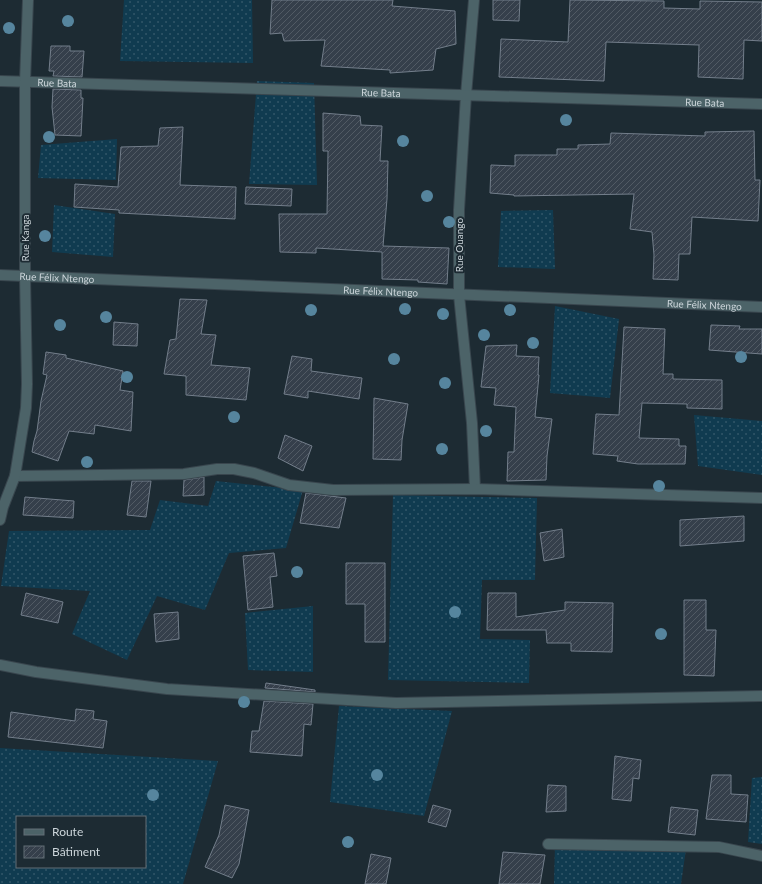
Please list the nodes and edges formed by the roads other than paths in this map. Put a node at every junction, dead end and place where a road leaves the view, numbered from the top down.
1 (28, 0) edge
2 (474, 0) edge
3 (0, 81) edge
4 (25, 82) junction
5 (466, 95) junction
6 (762, 104) edge
7 (0, 275) edge
8 (25, 276) junction
9 (459, 295) junction
10 (762, 307) edge
11 (15, 476) junction
12 (476, 489) junction
13 (762, 498) edge
14 (0, 520) edge
15 (0, 665) edge
16 (762, 696) edge
17 (548, 844) dead end
18 (762, 856) edge

1 - 4 street, Rue Kanga
2 - 5 street, Rue Ouango
3 - 4 street, Rue Bata
4 - 5 street, Rue Bata
4 - 8 street, Rue Kanga
5 - 6 street, Rue Bata
5 - 9 street, Rue Ouango
7 - 8 street, Rue Félix Ntengo
8 - 9 street, Rue Félix Ntengo
8 - 11 street, Rue Kanga
9 - 10 street, Rue Félix Ntengo
9 - 12 street, Rue Ouango
11 - 12 street
11 - 14 street, Rue Kanga
12 - 13 street
15 - 16 street
17 - 18 street

